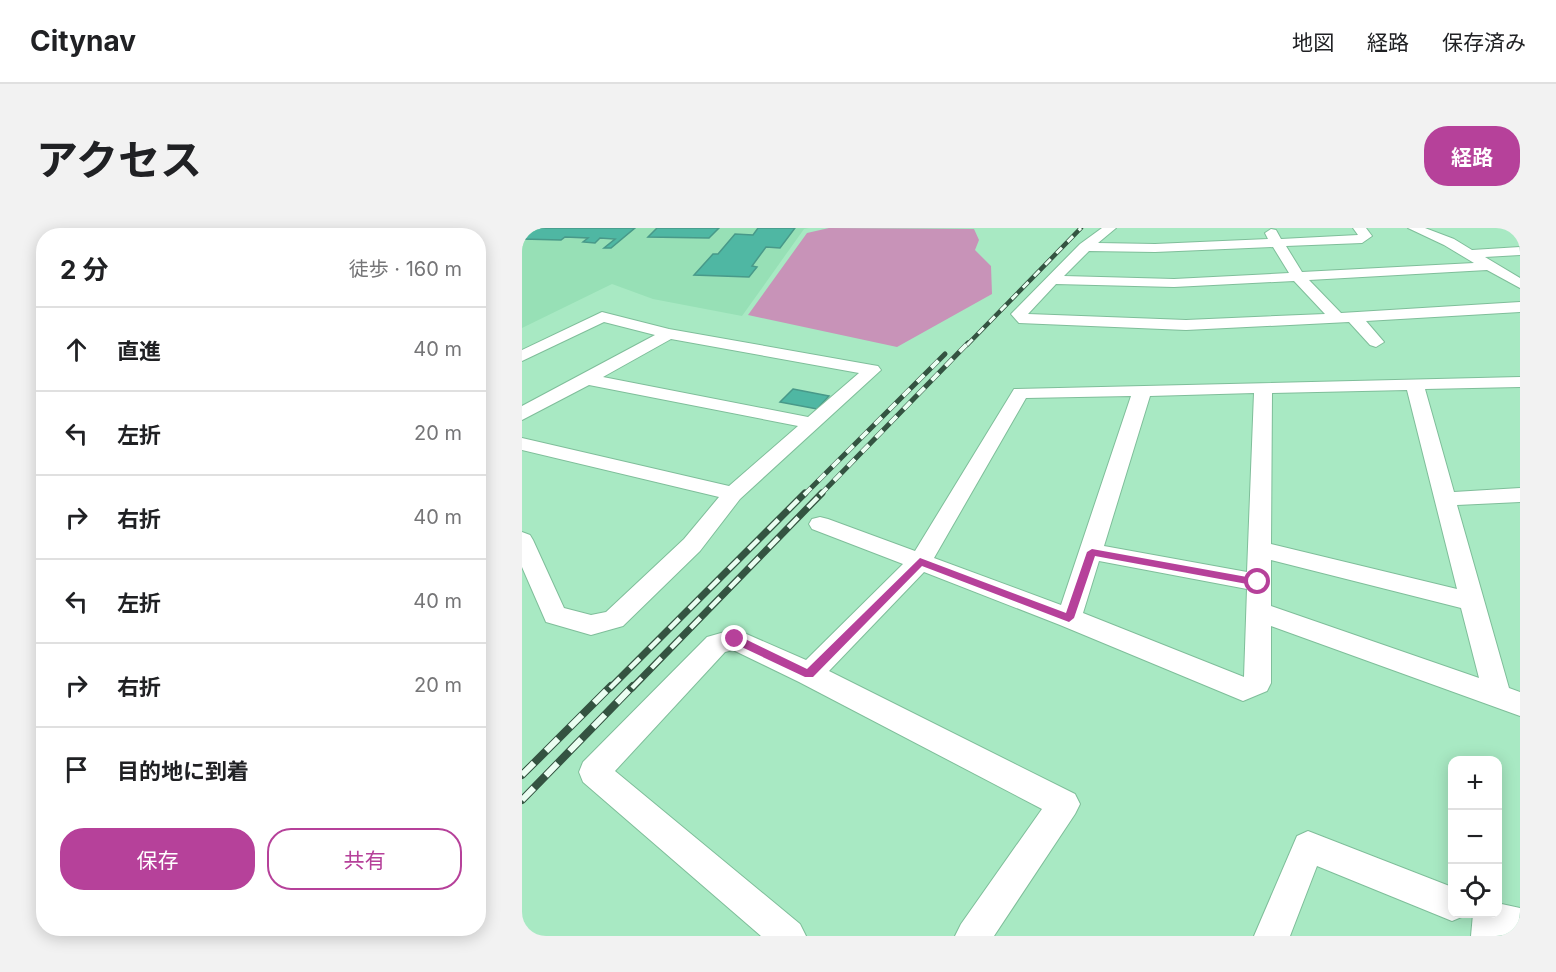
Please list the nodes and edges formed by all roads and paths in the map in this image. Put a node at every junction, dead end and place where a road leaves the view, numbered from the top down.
1 (1110, 228) edge
2 (1268, 228) edge
3 (1359, 228) edge
4 (1414, 228) edge
5 (1278, 243) junction
6 (1085, 247) junction
7 (1520, 252) edge
8 (1472, 254) junction
9 (1491, 266) junction
10 (1299, 278) junction
11 (1051, 280) junction
12 (1520, 284) edge
13 (1520, 307) edge
14 (1346, 319) junction
15 (669, 334) junction
16 (1376, 342) dead end
17 (522, 356) edge
18 (587, 379) junction
19 (1520, 382) edge
20 (1416, 385) junction
21 (1263, 388) junction
22 (1142, 391) junction
23 (522, 414) edge
24 (812, 423) junction
25 (522, 444) edge
26 (733, 494) junction
27 (1520, 495) edge
28 (1445, 499) junction
29 (820, 524) dead end
30 (522, 540) edge
31 (1261, 549) junction
32 (1092, 552) junction
33 (920, 562) junction
34 (1258, 582) junction
35 (1472, 602) junction
36 (1257, 611) junction
37 (1069, 618) junction
38 (809, 674) junction
39 (1508, 700) edge
40 (1448, 902) edge
41 (788, 936) edge
42 (973, 936) edge
43 (1272, 936) edge

1 - 6 street
2 - 5 street
3 - 5 street
4 - 8 street
5 - 6 street
5 - 10 street
6 - 11 street
7 - 8 street
8 - 9 street
9 - 10 street
9 - 12 street
10 - 11 street
10 - 14 street
11 - 14 street
13 - 14 street
14 - 16 street
15 - 17 street
15 - 18 street
15 - 24 street
18 - 23 street
18 - 24 street
19 - 20 street
20 - 21 street
20 - 28 street
21 - 22 street
21 - 31 street
22 - 32 street
22 - 33 street
24 - 26 street
25 - 26 street
26 - 30 street
27 - 28 street
28 - 35 street
29 - 33 street
31 - 34 street
31 - 35 street
32 - 34 street
32 - 37 street
33 - 37 street
33 - 38 street
34 - 36 street
35 - 39 street
36 - 37 street
36 - 39 street
38 - 41 street
38 - 42 street
40 - 43 street

